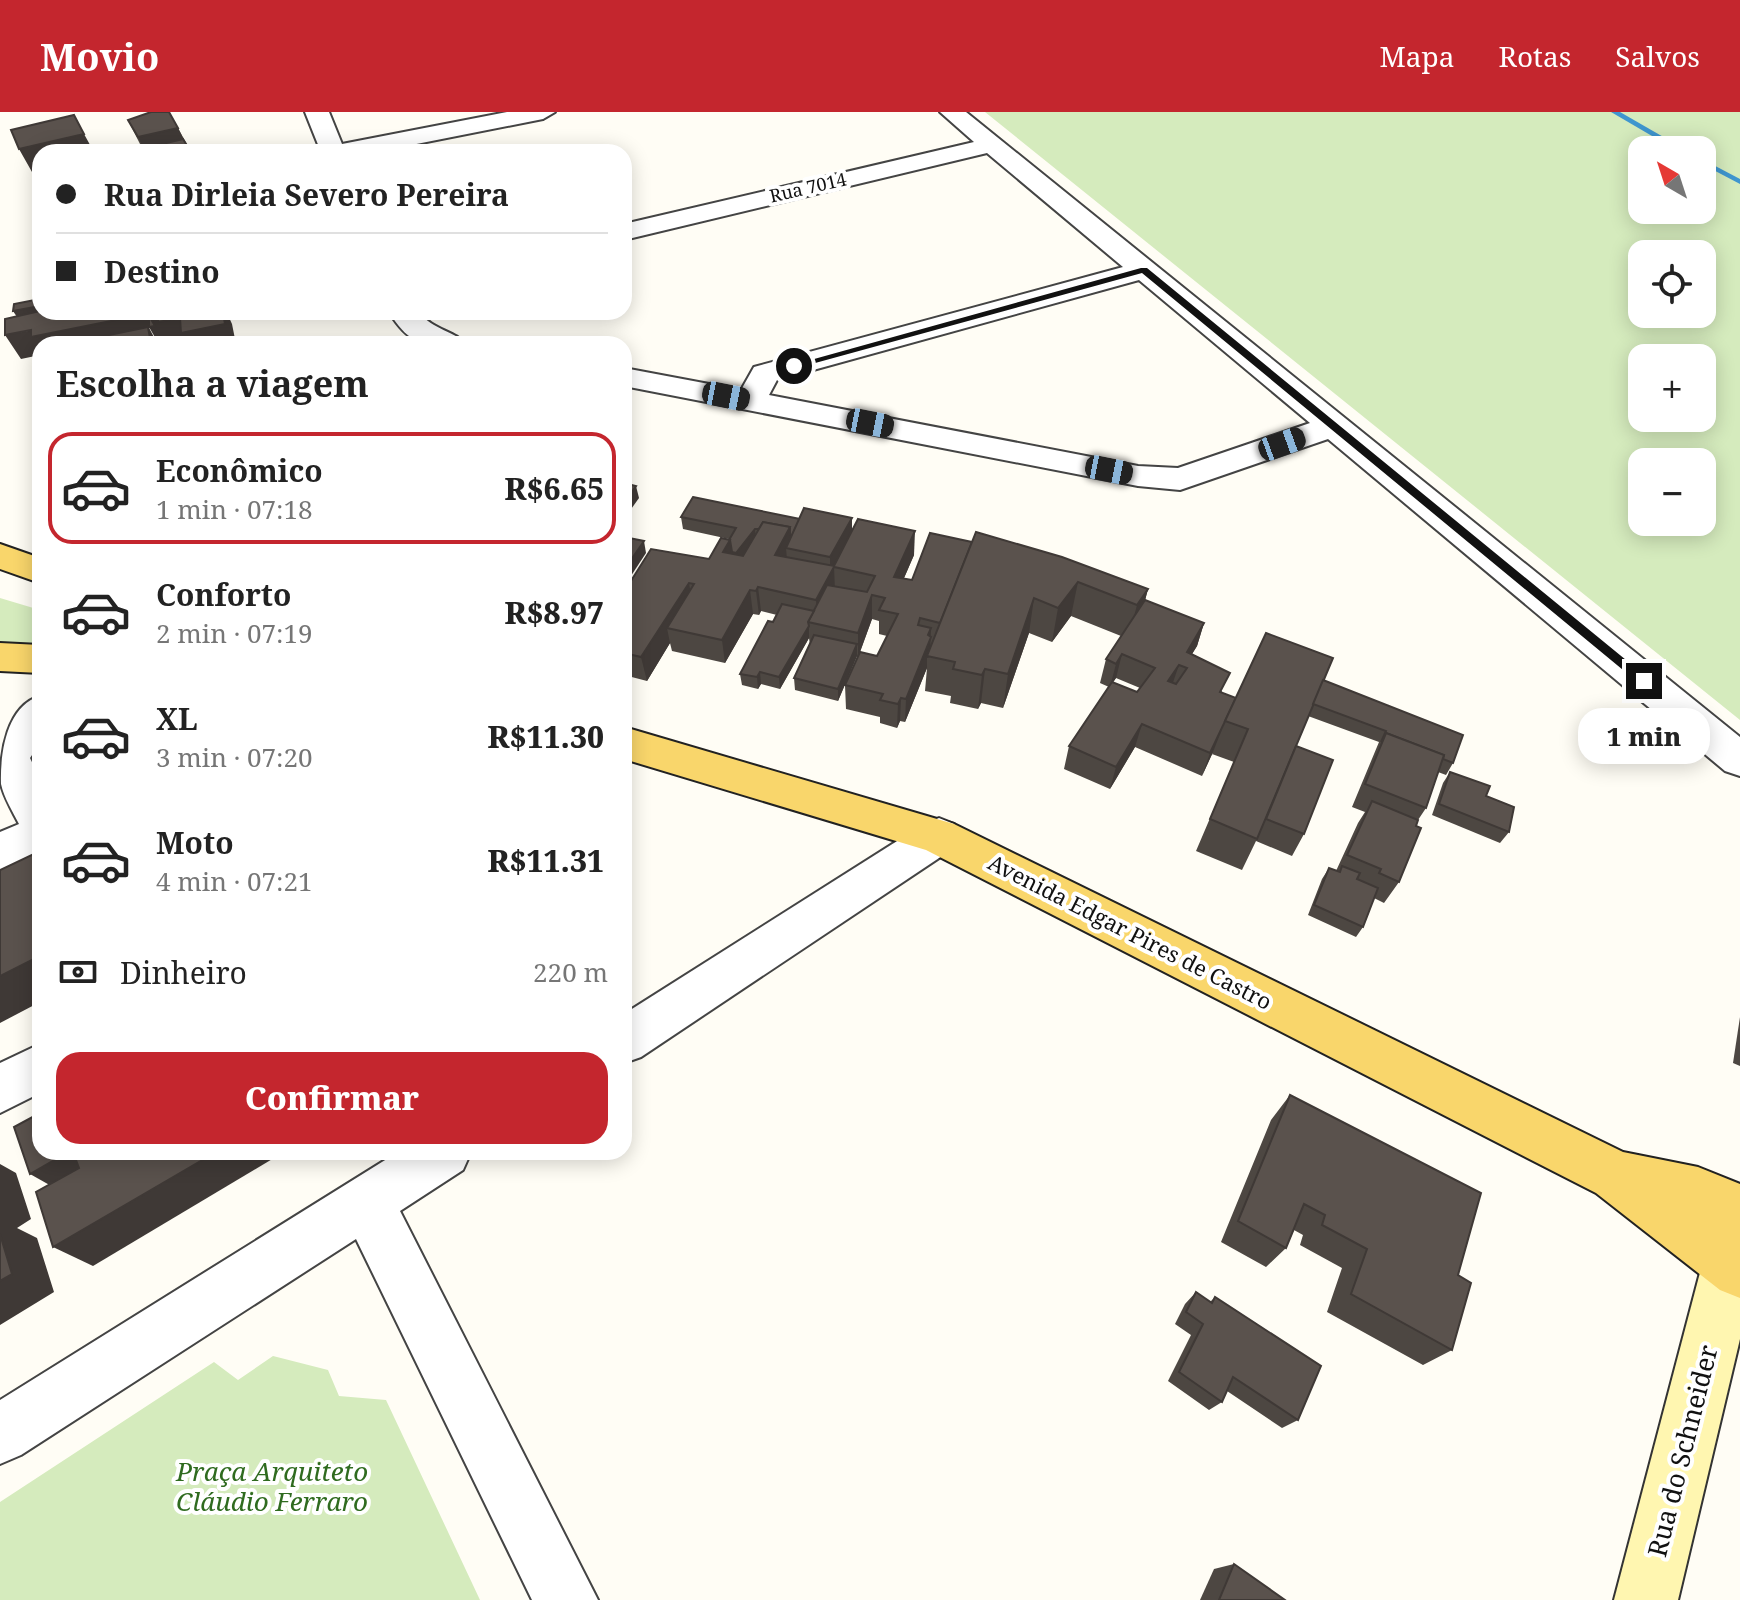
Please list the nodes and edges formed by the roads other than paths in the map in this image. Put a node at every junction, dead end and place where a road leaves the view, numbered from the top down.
1 (317, 112) edge
2 (543, 112) edge
3 (952, 112) edge
4 (331, 144) edge
5 (377, 144) edge
6 (992, 145) junction
7 (632, 230) edge
8 (1144, 270) junction
9 (410, 320) edge
10 (426, 336) edge
11 (632, 378) edge
12 (751, 400) junction
13 (1333, 426) junction
14 (0, 556) edge
15 (32, 568) edge
16 (0, 657) edge
17 (32, 659) edge
18 (32, 723) edge
19 (632, 745) edge
20 (1740, 760) edge
21 (32, 807) edge
22 (939, 836) junction
23 (32, 838) edge
24 (0, 852) edge
25 (632, 1036) edge
26 (32, 1071) edge
27 (0, 1089) edge
28 (432, 1160) edge
29 (366, 1201) junction
30 (1738, 1253) edge
31 (0, 1434) edge
32 (566, 1600) edge
33 (1646, 1600) edge

1 - 4 street
2 - 5 street
3 - 6 street
6 - 7 street, Rua 7014
6 - 8 street
8 - 12 street
8 - 13 street
9 - 10 street
11 - 12 street
12 - 13 street
13 - 20 street
14 - 15 main road
16 - 17 main road
18 - 21 street
19 - 22 main road, Avenida Edgar Pires de Castro
22 - 25 street
22 - 30 main road, Avenida Edgar Pires de Castro
23 - 24 street
26 - 27 street
28 - 29 street
29 - 31 street
29 - 32 street
30 - 33 street, Rua do Schneider

